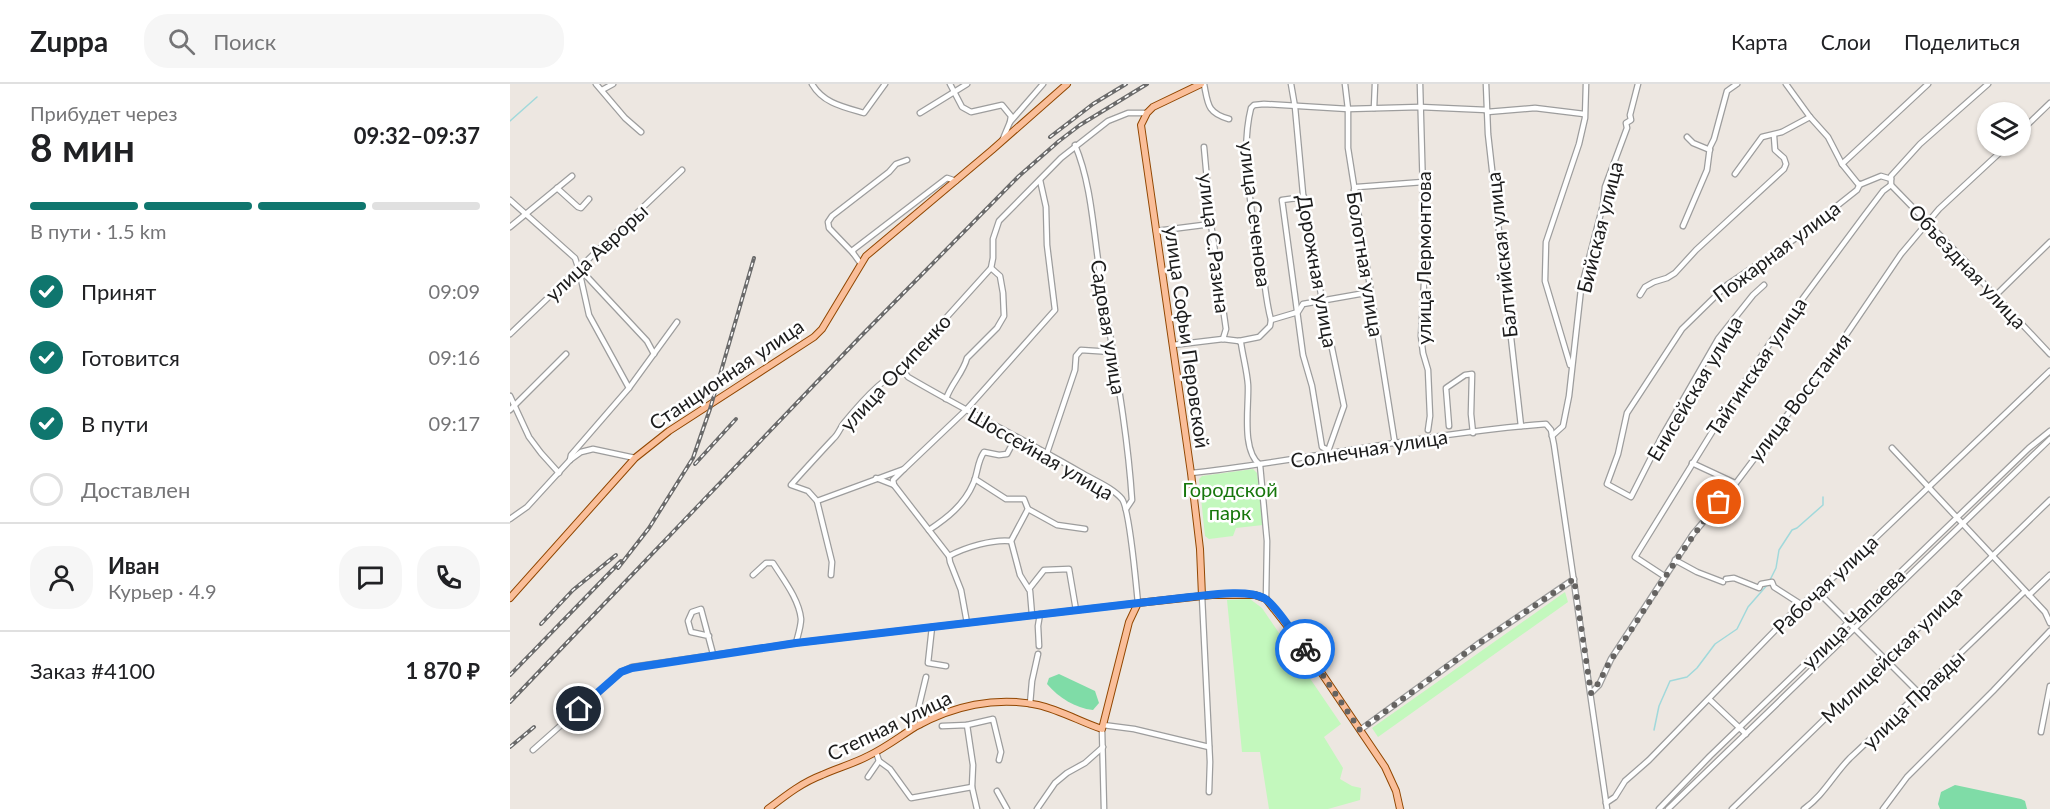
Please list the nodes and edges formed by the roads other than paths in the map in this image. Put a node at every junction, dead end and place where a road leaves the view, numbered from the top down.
1 (596, 84) edge
2 (613, 84) edge
3 (812, 84) edge
4 (885, 84) edge
5 (950, 84) edge
6 (967, 84) edge
7 (1042, 84) edge
8 (1067, 84) edge
9 (1203, 84) edge
10 (1291, 84) edge
11 (1345, 84) edge
12 (1375, 84) edge
13 (1420, 84) edge
14 (1486, 84) edge
15 (1587, 84) edge
16 (1638, 84) edge
17 (1737, 84) edge
18 (1786, 84) edge
19 (1928, 84) edge
20 (1988, 84) edge
21 (602, 90) junction
22 (954, 92) junction
23 (2050, 103) edge
24 (1295, 107) junction
25 (1420, 107) junction
26 (1374, 108) junction
27 (1348, 109) junction
28 (1487, 111) junction
29 (920, 113) dead end
30 (1147, 113) junction
31 (1584, 114) junction
32 (1810, 117) junction
33 (1229, 119) dead end
34 (2031, 121) edge
35 (1010, 122) junction
36 (641, 132) dead end
37 (1774, 136) junction
38 (1687, 137) dead end
39 (1002, 141) junction
40 (1075, 146) junction
41 (1204, 147) dead end
42 (1710, 150) junction
43 (1996, 156) edge
44 (907, 160) dead end
45 (1842, 164) junction
46 (682, 170) dead end
47 (1735, 174) dead end
48 (572, 176) dead end
49 (1891, 178) junction
50 (1040, 180) junction
51 (956, 181) junction
52 (1424, 182) junction
53 (1860, 184) junction
54 (1892, 185) junction
55 (557, 188) junction
56 (1354, 190) junction
57 (1304, 197) junction
58 (590, 199) dead end
59 (510, 200) edge
60 (526, 213) junction
61 (1927, 223) junction
62 (1211, 225) junction
63 (1683, 226) dead end
64 (510, 227) edge
65 (1156, 231) junction
66 (2050, 242) edge
67 (853, 253) junction
68 (861, 264) junction
69 (578, 267) junction
70 (991, 268) junction
71 (1764, 285) dead end
72 (1371, 292) junction
73 (1640, 295) dead end
74 (1995, 296) junction
75 (1322, 300) junction
76 (1298, 312) junction
77 (1271, 320) junction
78 (678, 321) dead end
79 (510, 334) edge
80 (1223, 339) junction
81 (1239, 341) junction
82 (1173, 345) junction
83 (1113, 352) junction
84 (566, 354) dead end
85 (654, 354) junction
86 (2050, 354) edge
87 (903, 370) junction
88 (2050, 371) edge
89 (1571, 374) junction
90 (629, 388) junction
91 (510, 396) edge
92 (946, 399) junction
93 (516, 405) junction
94 (510, 410) edge
95 (966, 410) junction
96 (1449, 426) dead end
97 (1521, 426) junction
98 (1428, 430) dead end
99 (2050, 431) edge
100 (1473, 433) junction
101 (1552, 436) junction
102 (1016, 437) junction
103 (2050, 439) edge
104 (1395, 444) junction
105 (1892, 448) dead end
106 (1328, 452) junction
107 (1047, 453) junction
108 (635, 458) junction
109 (570, 460) junction
110 (1692, 463) junction
111 (1260, 465) junction
112 (904, 469) junction
113 (559, 473) junction
114 (1191, 473) junction
115 (876, 478) junction
116 (975, 479) junction
117 (1735, 483) junction
118 (894, 485) junction
119 (1929, 487) junction
120 (1630, 497) joint
121 (2050, 500) edge
122 (817, 501) junction
123 (1028, 509) junction
124 (1126, 509) junction
125 (510, 518) edge
126 (1957, 518) junction
127 (1963, 524) junction
128 (1085, 529) dead end
129 (929, 530) junction
130 (1011, 541) junction
131 (949, 555) junction
132 (1992, 556) junction
133 (1675, 560) junction
134 (753, 574) dead end
135 (831, 575) dead end
136 (2050, 575) edge
137 (1664, 576) junction
138 (1574, 579) junction
139 (1029, 589) junction
140 (1818, 592) junction
141 (2027, 593) junction
142 (1202, 596) junction
143 (510, 598) edge
144 (1266, 599) junction
145 (1138, 603) junction
146 (1802, 605) junction
147 (1076, 610) junction
148 (2048, 613) edge
149 (1040, 614) junction
150 (1032, 615) junction
151 (1849, 622) junction
152 (967, 623) junction
153 (2050, 623) edge
154 (932, 627) junction
155 (1855, 629) junction
156 (2050, 631) edge
157 (709, 636) junction
158 (796, 643) junction
159 (1039, 646) dead end
160 (713, 654) junction
161 (1038, 654) dead end
162 (1884, 660) junction
163 (946, 666) dead end
164 (926, 677) dead end
165 (2050, 687) edge
166 (1591, 693) junction
167 (1919, 693) junction
168 (1709, 699) junction
169 (1030, 704) junction
170 (920, 725) junction
171 (967, 725) junction
172 (942, 726) dead end
173 (1103, 727) junction
174 (1739, 728) junction
175 (1360, 730) junction
176 (2040, 732) dead end
177 (1746, 734) junction
178 (1103, 747) junction
179 (1209, 747) junction
180 (533, 750) dead end
181 (876, 752) junction
182 (999, 760) dead end
183 (879, 761) junction
184 (868, 777) dead end
185 (972, 787) junction
186 (997, 791) dead end
187 (1209, 792) dead end
188 (1606, 806) edge
189 (977, 808) edge
190 (1041, 808) edge
191 (768, 809) edge
192 (1007, 809) edge
193 (1104, 809) edge
194 (1400, 809) edge
195 (1659, 809) edge
196 (1668, 809) edge
197 (1732, 809) edge
198 (1804, 809) edge
199 (1883, 809) edge

1 - 21 street
2 - 21 street
3 - 4 street
5 - 22 street
6 - 22 street
7 - 35 street
8 - 39 main road, Станционная улица
9 - 30 main road
9 - 33 street
10 - 24 street, Дорожная улица
11 - 27 street, Болотная улица
12 - 26 street
13 - 25 street, улица Лермонтова
14 - 28 street, Балтийская улица
15 - 31 street, Бийская улица
16 - 89 street, Бийская улица
17 - 42 street
18 - 32 street
19 - 45 street
20 - 49 street
21 - 36 street
22 - 29 street
22 - 35 street
23 - 34 street
24 - 27 street
24 - 57 street, Дорожная улица
24 - 77 street, улица Сеченова
25 - 26 street
25 - 28 street
25 - 52 street, улица Лермонтова
26 - 27 street
27 - 56 street, Болотная улица
28 - 31 street
28 - 97 street, Балтийская улица
30 - 40 street
30 - 65 main road, улица Софьи Перовской
31 - 89 street, Бийская улица
32 - 37 street
32 - 45 street
35 - 39 street
37 - 47 street
37 - 73 street
38 - 42 street
39 - 51 main road, Станционная улица
40 - 50 street
40 - 83 street, Садовая улица
41 - 62 street, улица С.Разина
42 - 63 street
43 - 61 street, улица Восстания
44 - 67 street
45 - 53 street
46 - 69 street, улица Авроры
48 - 55 street
49 - 53 street
49 - 54 street
50 - 70 street
50 - 95 street
51 - 67 street
51 - 68 main road, Станционная улица
52 - 56 street
52 - 98 street, улица Лермонтова
53 - 120 street, Пожарная улица
54 - 61 street, Объездная улица
54 - 110 street, Тайгинская улица
55 - 58 street
55 - 60 street
56 - 72 street, Болотная улица
57 - 75 street, Дорожная улица
57 - 76 street
59 - 60 street
60 - 64 street
60 - 69 street
61 - 74 street, Объездная улица
61 - 117 street, улица Восстания
62 - 65 street
62 - 80 street, улица С.Разина
65 - 82 main road, улица Софьи Перовской
66 - 74 street
67 - 68 street
68 - 108 main road, Станционная улица
69 - 79 street, улица Авроры
69 - 85 street
69 - 90 street
70 - 87 street, улица Осипенко
70 - 92 street
71 - 120 street, Енисейская улица
72 - 75 street
72 - 104 street, Болотная улица
74 - 86 street, Объездная улица
75 - 76 street
75 - 106 street, Дорожная улица
76 - 77 street
76 - 106 street
77 - 81 street
78 - 85 street
80 - 81 street
80 - 82 street
81 - 111 street
82 - 114 main road, улица Софьи Перовской
83 - 107 street
83 - 124 street, Садовая улица
84 - 93 street
85 - 90 street
87 - 92 street, Шоссейная улица
87 - 122 street, улица Осипенко
88 - 119 street, Рабочая улица
89 - 101 street, Бийская улица
90 - 109 street
91 - 93 street
92 - 95 street, Шоссейная улица
93 - 94 street
93 - 113 street
95 - 102 street, Шоссейная улица
95 - 112 street
96 - 100 street
97 - 100 street, Солнечная улица
97 - 101 street, Солнечная улица
99 - 126 street, улица Чапаева
100 - 104 street, Солнечная улица
101 - 138 street
102 - 107 street, Шоссейная улица
102 - 116 street
103 - 127 street, улица Чапаева
104 - 106 street, Солнечная улица
105 - 119 street
106 - 111 street, Солнечная улица
107 - 124 street, Шоссейная улица
108 - 109 street
108 - 143 main road, Станционная улица
109 - 113 street
110 - 117 street
110 - 137 street, Тайгинская улица
111 - 114 street, Солнечная улица
111 - 144 street
112 - 115 street
112 - 118 street
113 - 125 street
114 - 142 main road, улица Софьи Перовской
115 - 118 street
115 - 122 street
116 - 123 street
116 - 129 street
117 - 133 street, улица Восстания
118 - 129 street
119 - 126 street
119 - 140 street, Рабочая улица
121 - 132 street, Милицейская улица
122 - 135 street
123 - 128 street
123 - 130 street
124 - 145 street, Шоссейная улица
126 - 127 street
126 - 151 street, улица Чапаева
127 - 132 street
127 - 155 street, улица Чапаева
129 - 131 street
130 - 131 street
130 - 139 street
131 - 152 street
132 - 141 street
132 - 162 street, Милицейская улица
133 - 137 street, улица Восстания
133 - 146 street
134 - 158 street
136 - 141 street, улица Правды
137 - 166 street, улица Восстания
138 - 166 street
138 - 175 street
139 - 147 street
139 - 150 street
140 - 146 street, Рабочая улица
140 - 151 street
141 - 148 street
141 - 167 street, улица Правды
142 - 144 main road
142 - 145 main road
142 - 179 street, улица Софьи Перовской
144 - 175 main road
145 - 147 street
145 - 173 main road
146 - 168 street, Рабочая улица
147 - 149 street
148 - 153 street
149 - 150 street
149 - 159 street
150 - 152 street
151 - 155 street
151 - 174 street, улица Чапаева
152 - 154 street
154 - 158 street
154 - 163 street
155 - 162 street
155 - 177 street, улица Чапаева
156 - 199 street
157 - 157 street
157 - 160 street
158 - 160 street
160 - 180 street
161 - 169 street
162 - 167 street
162 - 197 street, Милицейская улица
164 - 170 street
165 - 176 street
166 - 188 street
167 - 198 street, улица Правды
168 - 174 street
168 - 188 street, Рабочая улица
169 - 170 main road, Степная улица
169 - 173 main road, Степная улица
170 - 181 main road, Степная улица
171 - 172 street
171 - 182 street
171 - 185 street
173 - 178 street
173 - 179 street
174 - 177 street
174 - 195 street, улица Чапаева
175 - 194 main road
177 - 196 street, улица Чапаева
178 - 190 street
178 - 193 street
179 - 187 street, улица Софьи Перовской
181 - 183 street
181 - 191 main road, Степная улица
183 - 184 street
183 - 185 street
185 - 189 street
186 - 192 street

